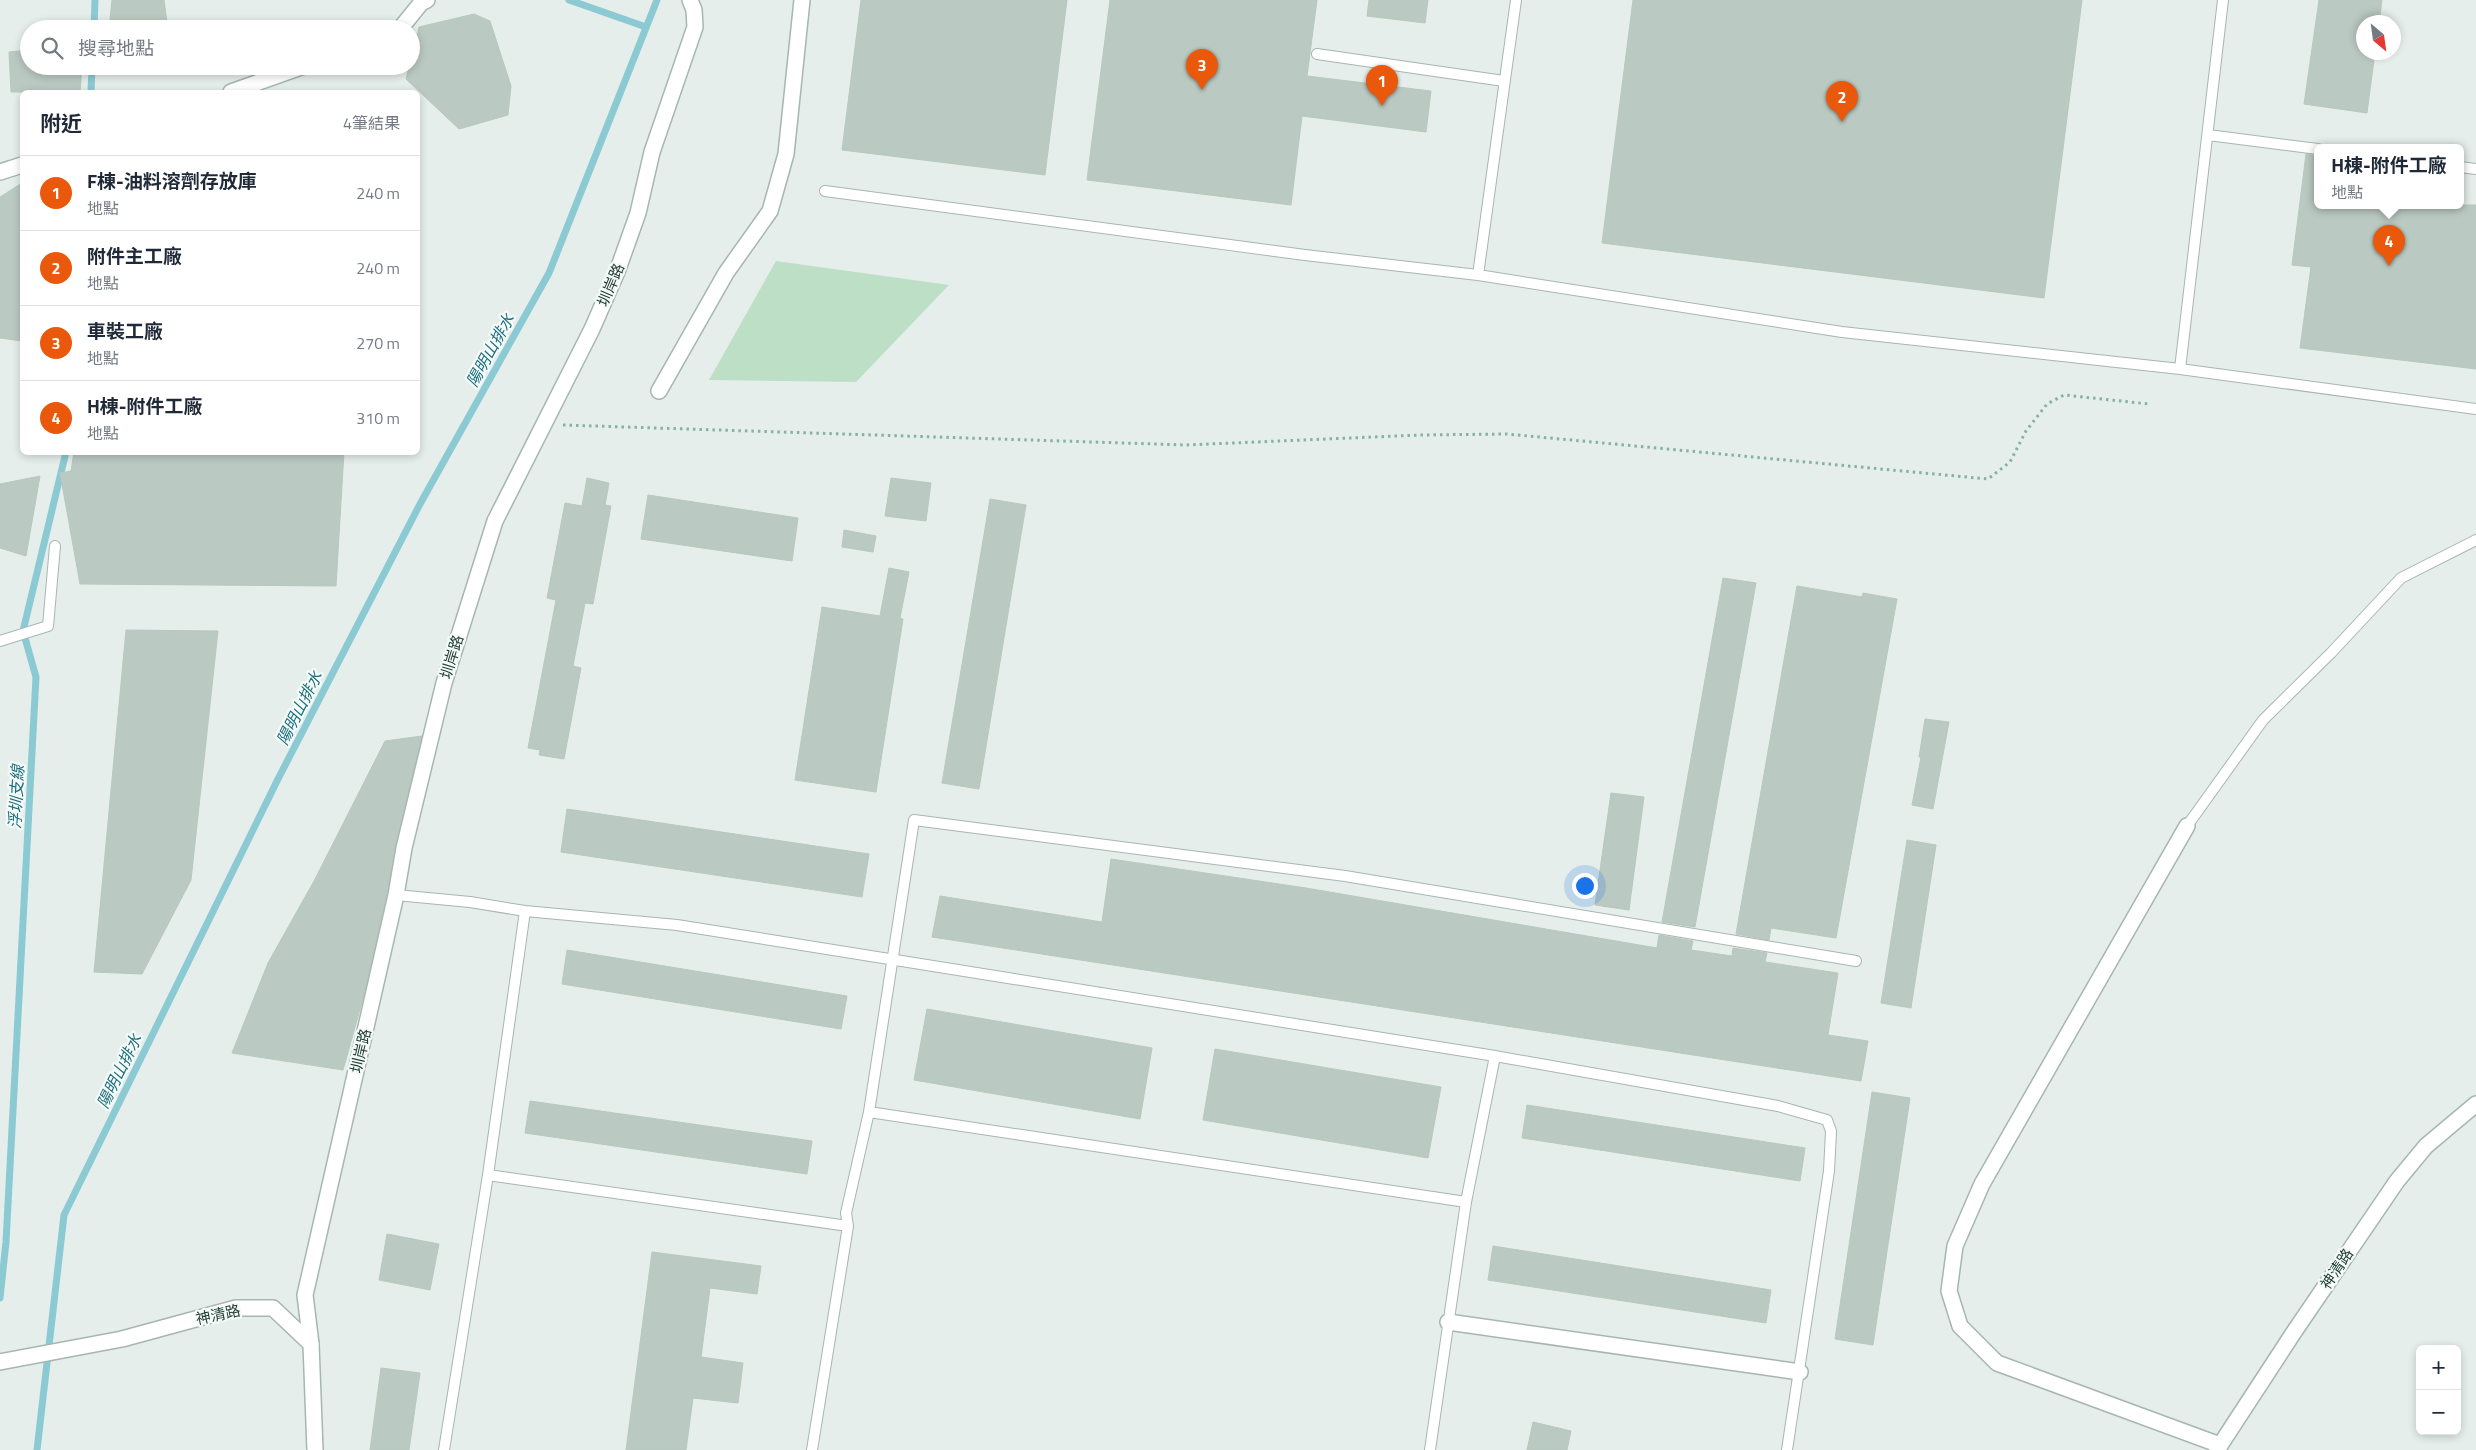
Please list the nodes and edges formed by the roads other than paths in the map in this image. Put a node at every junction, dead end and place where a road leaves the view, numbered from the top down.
1 (427, 0) edge
2 (690, 0) edge
3 (802, 0) edge
4 (1516, 0) edge
5 (2224, 0) edge
6 (408, 20) edge
7 (1317, 54) dead end
8 (279, 75) edge
9 (1504, 81) junction
10 (238, 90) edge
11 (2208, 135) junction
12 (2314, 148) edge
13 (20, 166) edge
14 (0, 172) edge
15 (825, 191) dead end
16 (1478, 275) junction
17 (2180, 369) junction
18 (660, 391) dead end
19 (2476, 409) edge
20 (2476, 540) edge
21 (56, 546) dead end
22 (0, 641) edge
23 (2187, 826) joint
24 (396, 895) junction
25 (524, 911) junction
26 (892, 960) junction
27 (1856, 961) dead end
28 (1495, 1056) junction
29 (2476, 1104) edge
30 (869, 1112) junction
31 (488, 1175) junction
32 (1466, 1202) junction
33 (848, 1226) junction
34 (1448, 1322) junction
35 (311, 1344) junction
36 (0, 1362) edge
37 (1800, 1372) junction
38 (2219, 1448) edge
39 (314, 1450) edge
40 (444, 1450) edge
41 (812, 1450) edge
42 (1430, 1450) edge
43 (1787, 1450) edge

1 - 6 street
2 - 24 street, 圳岸路
3 - 18 street
4 - 9 lane
5 - 11 lane
7 - 9 lane
8 - 10 street
9 - 16 lane
11 - 12 lane
11 - 17 lane
13 - 14 street
15 - 16 lane
16 - 17 lane
17 - 19 lane
20 - 23 lane
21 - 22 lane
23 - 38 street
24 - 25 lane
24 - 35 street, 圳岸路
25 - 26 lane
25 - 31 lane
26 - 27 lane
26 - 28 lane
26 - 30 lane
28 - 32 lane
28 - 37 lane
29 - 38 street, 神清路
30 - 32 lane
30 - 33 lane
31 - 33 lane
31 - 40 lane
32 - 34 lane
33 - 41 lane
34 - 37 street
34 - 42 lane
35 - 36 street, 神清路
35 - 39 street
37 - 43 lane

